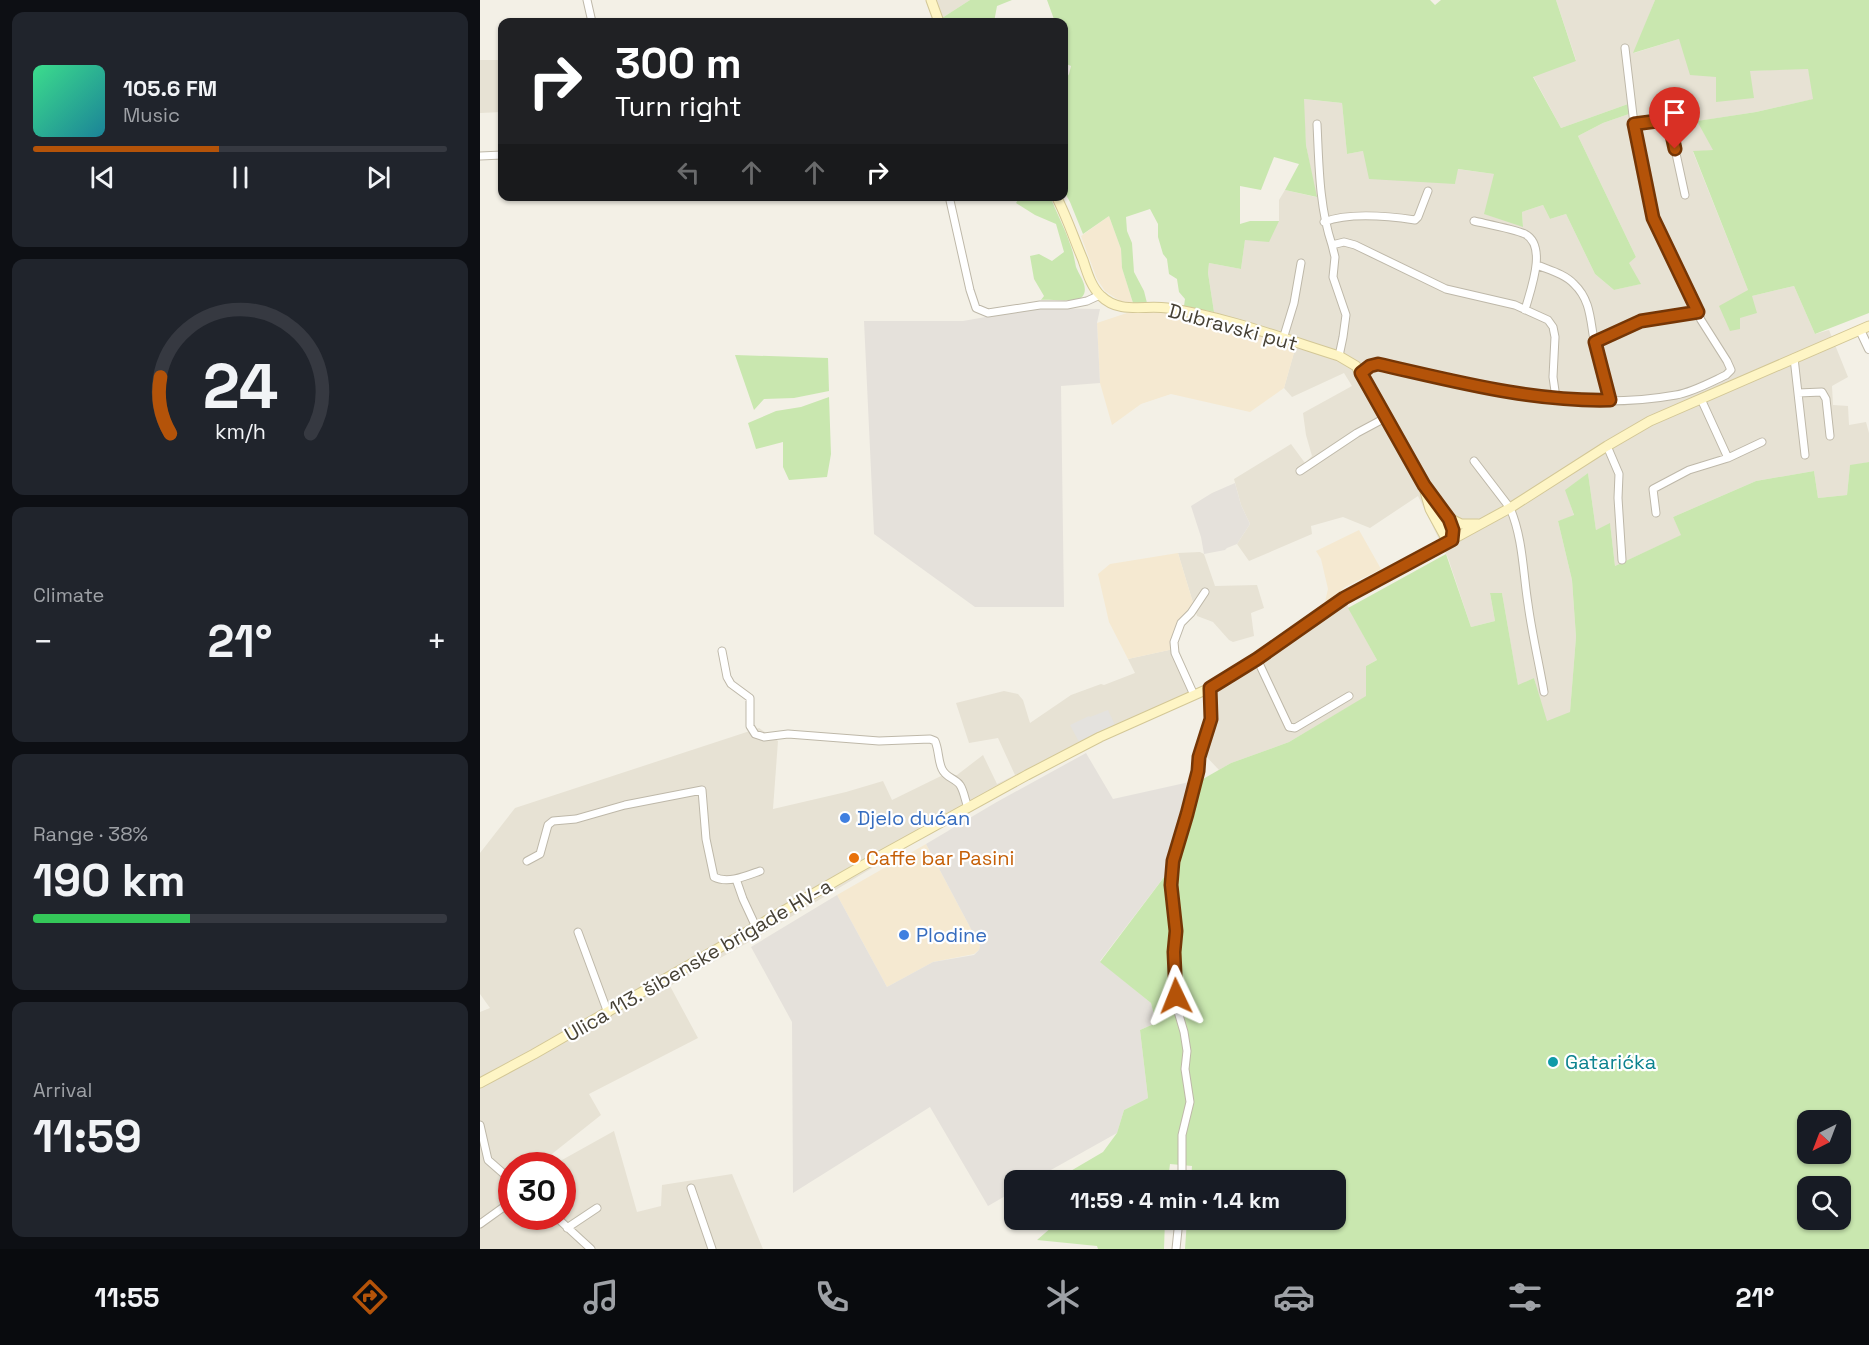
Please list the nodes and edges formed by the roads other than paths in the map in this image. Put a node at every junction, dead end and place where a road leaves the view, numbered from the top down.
1 (587, 0) edge
2 (931, 0) edge
3 (591, 18) edge
4 (938, 18) edge
5 (1625, 48) dead end
6 (1317, 124) dead end
7 (1634, 124) junction
8 (498, 155) edge
9 (480, 156) edge
10 (1428, 191) dead end
11 (1685, 195) dead end
12 (950, 201) edge
13 (1059, 201) edge
14 (1474, 221) dead end
15 (1324, 222) junction
16 (1332, 245) junction
17 (1301, 263) dead end
18 (1537, 265) junction
19 (1100, 295) junction
20 (1525, 310) junction
21 (1698, 312) junction
22 (1864, 328) edge
23 (1283, 339) junction
24 (1595, 342) junction
25 (1869, 348) edge
26 (1339, 356) junction
27 (1794, 358) junction
28 (1361, 373) junction
29 (1798, 393) junction
30 (1556, 398) junction
31 (1701, 399) junction
32 (1610, 400) junction
33 (1385, 418) junction
34 (1830, 436) dead end
35 (1762, 442) dead end
36 (1607, 446) junction
37 (1806, 454) dead end
38 (1728, 458) junction
39 (1474, 461) dead end
40 (1300, 471) dead end
41 (1424, 485) junction
42 (1510, 508) junction
43 (1656, 513) dead end
44 (1449, 519) junction
45 (1484, 523) junction
46 (1450, 541) junction
47 (1622, 560) dead end
48 (1205, 592) dead end
49 (722, 651) dead end
50 (1257, 659) junction
51 (1210, 688) junction
52 (1544, 692) dead end
53 (1194, 695) junction
54 (1349, 696) dead end
55 (968, 808) junction
56 (527, 861) dead end
57 (760, 871) dead end
58 (736, 879) junction
59 (756, 927) junction
60 (578, 932) dead end
61 (608, 1012) junction
62 (480, 1083) edge
63 (480, 1125) edge
64 (498, 1169) edge
65 (1182, 1170) edge
66 (692, 1188) dead end
67 (597, 1208) dead end
68 (498, 1211) edge
69 (576, 1222) edge
70 (480, 1224) edge
71 (569, 1230) edge
72 (1178, 1230) edge
73 (591, 1249) edge
74 (712, 1249) edge
75 (1176, 1249) edge

1 - 3 street
2 - 4 main road
5 - 7 street
6 - 15 street
7 - 11 street
7 - 21 street
8 - 9 street
10 - 15 street
12 - 19 street
13 - 19 main road
14 - 18 street
15 - 16 street
16 - 20 street
16 - 26 street
17 - 23 street
18 - 20 street
18 - 24 street
19 - 23 main road, Dubravski put
20 - 30 street
21 - 24 street
21 - 32 street
22 - 25 street
22 - 27 main road, Ulica 113. šibenske brigade HV-a
23 - 26 main road, Dubravski put
24 - 32 street
26 - 28 main road, Dubravski put
27 - 29 street
27 - 31 main road, Ulica 113. šibenske brigade HV-a
28 - 30 street
28 - 33 main road, Dubravski put
29 - 34 street
29 - 37 street
30 - 32 street
31 - 36 main road, Ulica 113. šibenske brigade HV-a
31 - 38 street
33 - 40 street
33 - 41 main road, Dubravski put
35 - 38 street
36 - 42 main road, Ulica 113. šibenske brigade HV-a
36 - 47 street
38 - 43 street
39 - 42 street
41 - 44 main road, Dubravski put
41 - 46 main road, Dubravski put
42 - 45 main road, Ulica 113. šibenske brigade HV-a
42 - 52 street
44 - 45 main road
44 - 46 main road, Dubravski put
45 - 46 main road, Ulica 113. šibenske brigade HV-a
46 - 50 main road, Ulica 113. šibenske brigade HV-a
48 - 53 street
49 - 55 street
50 - 51 main road, Ulica 113. šibenske brigade HV-a
50 - 54 street
51 - 53 main road, Ulica 113. šibenske brigade HV-a
51 - 65 street
53 - 55 main road, Ulica 113. šibenske brigade HV-a
55 - 59 main road, Ulica 113. šibenske brigade HV-a
56 - 58 street
57 - 58 street
58 - 59 street
59 - 61 main road, Ulica 113. šibenske brigade HV-a
60 - 61 street
61 - 62 main road, Ulica 113. šibenske brigade HV-a
63 - 64 street
66 - 74 street
67 - 69 street
68 - 70 street
71 - 73 street
72 - 75 street

